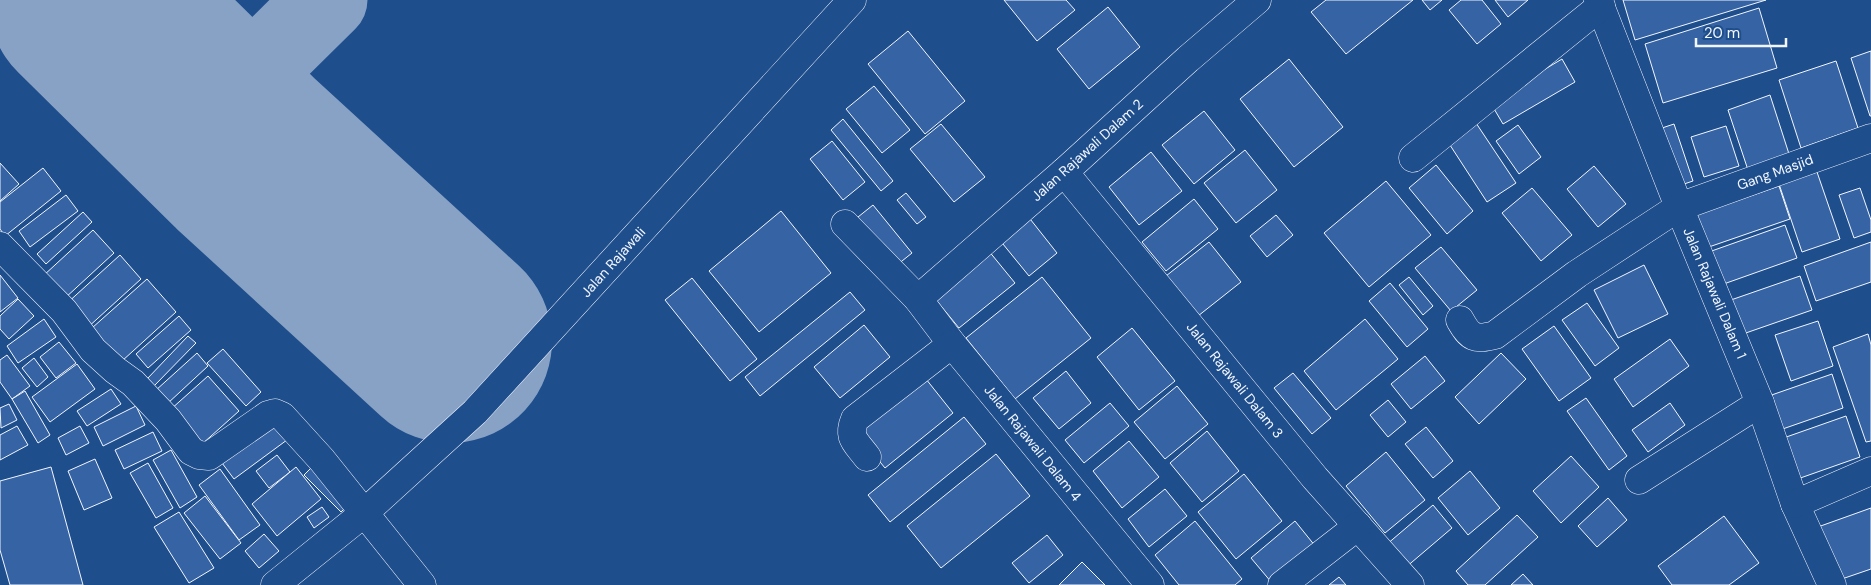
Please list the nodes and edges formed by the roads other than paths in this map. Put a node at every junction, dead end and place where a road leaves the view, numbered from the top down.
1 (852, 0) edge
2 (1257, 0) edge
3 (1600, 3) edge
4 (1871, 138) edge
5 (1413, 158) dead end
6 (1064, 172) junction
7 (1679, 207) junction
8 (845, 224) dead end
9 (0, 246) edge
10 (918, 299) junction
11 (1460, 320) dead end
12 (952, 344) junction
13 (1760, 403) junction
14 (867, 456) dead end
15 (1871, 471) edge
16 (1639, 480) dead end
17 (1795, 504) junction
18 (363, 514) junction
19 (1358, 526) junction
20 (288, 581) edge
21 (422, 585) edge
22 (1150, 585) edge
23 (1282, 585) edge
24 (1410, 585) edge
25 (1832, 585) edge

1 - 18 street, Jalan Rajawali
2 - 6 street, Jalan Rajawali Dalam 2
3 - 5 street
3 - 7 street, Jalan Rajawali Dalam 1
4 - 7 street, Gang Masjid
6 - 10 street, Jalan Rajawali Dalam 2
6 - 19 street, Jalan Rajawali Dalam 3
7 - 11 street, Gang Masjid
7 - 13 street, Jalan Rajawali Dalam 1
8 - 10 street, Jalan Rajawali Dalam 4
9 - 18 street
10 - 12 street, Jalan Rajawali Dalam 4
12 - 14 street
12 - 22 street, Jalan Rajawali Dalam 4
13 - 16 street
13 - 17 street, Jalan Rajawali Dalam 1
15 - 17 street
17 - 25 street, Jalan Rajawali Dalam 1
18 - 20 street, Jalan Rajawali
18 - 21 street
19 - 23 street
19 - 24 street, Jalan Rajawali Dalam 3

